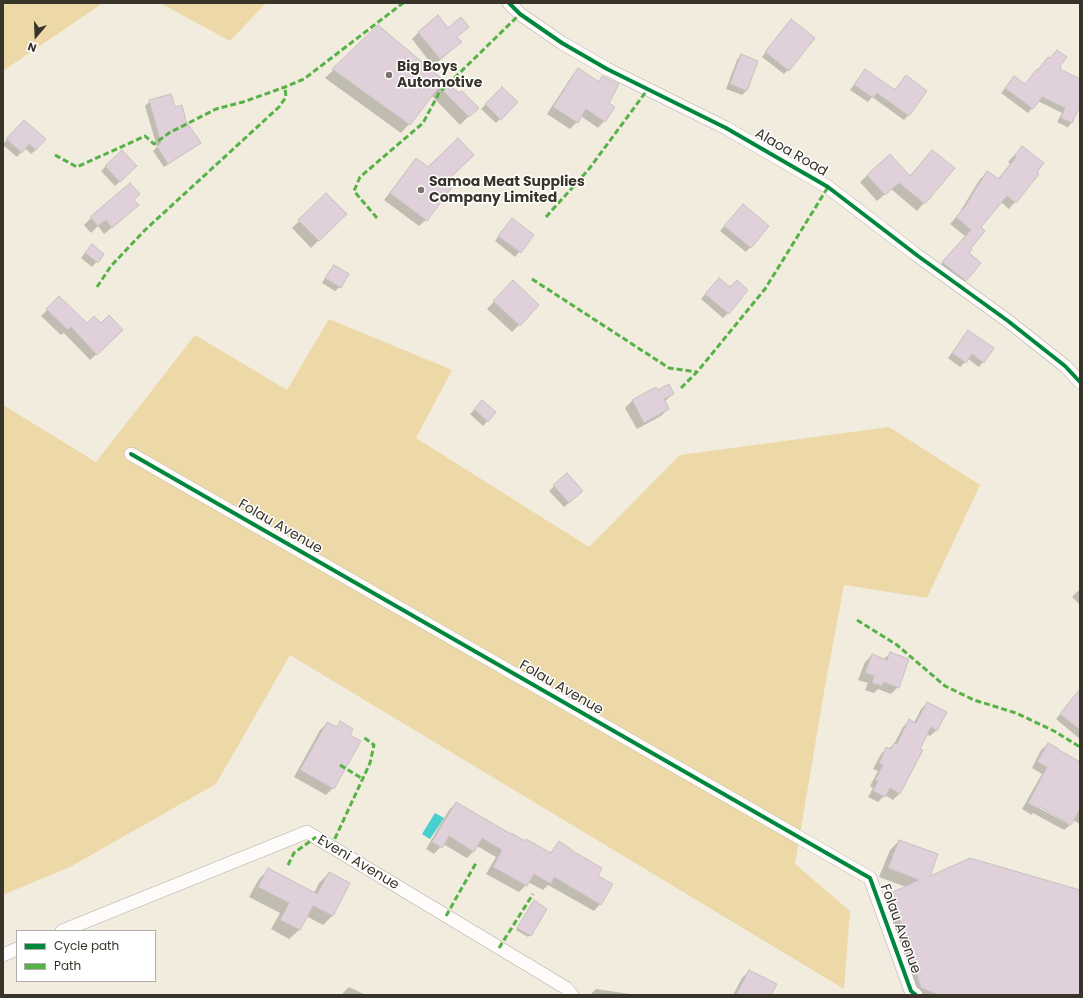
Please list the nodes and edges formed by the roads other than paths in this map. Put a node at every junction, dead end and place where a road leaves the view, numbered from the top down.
1 (509, 3) edge
2 (1080, 382) edge
3 (131, 454) dead end
4 (64, 930) edge
5 (16, 949) edge
6 (3, 955) edge
7 (572, 995) edge
8 (916, 995) edge

1 - 2 street, Alaoa Road
3 - 8 street, Folau Avenue
4 - 7 street, Eveni Avenue
5 - 6 street

